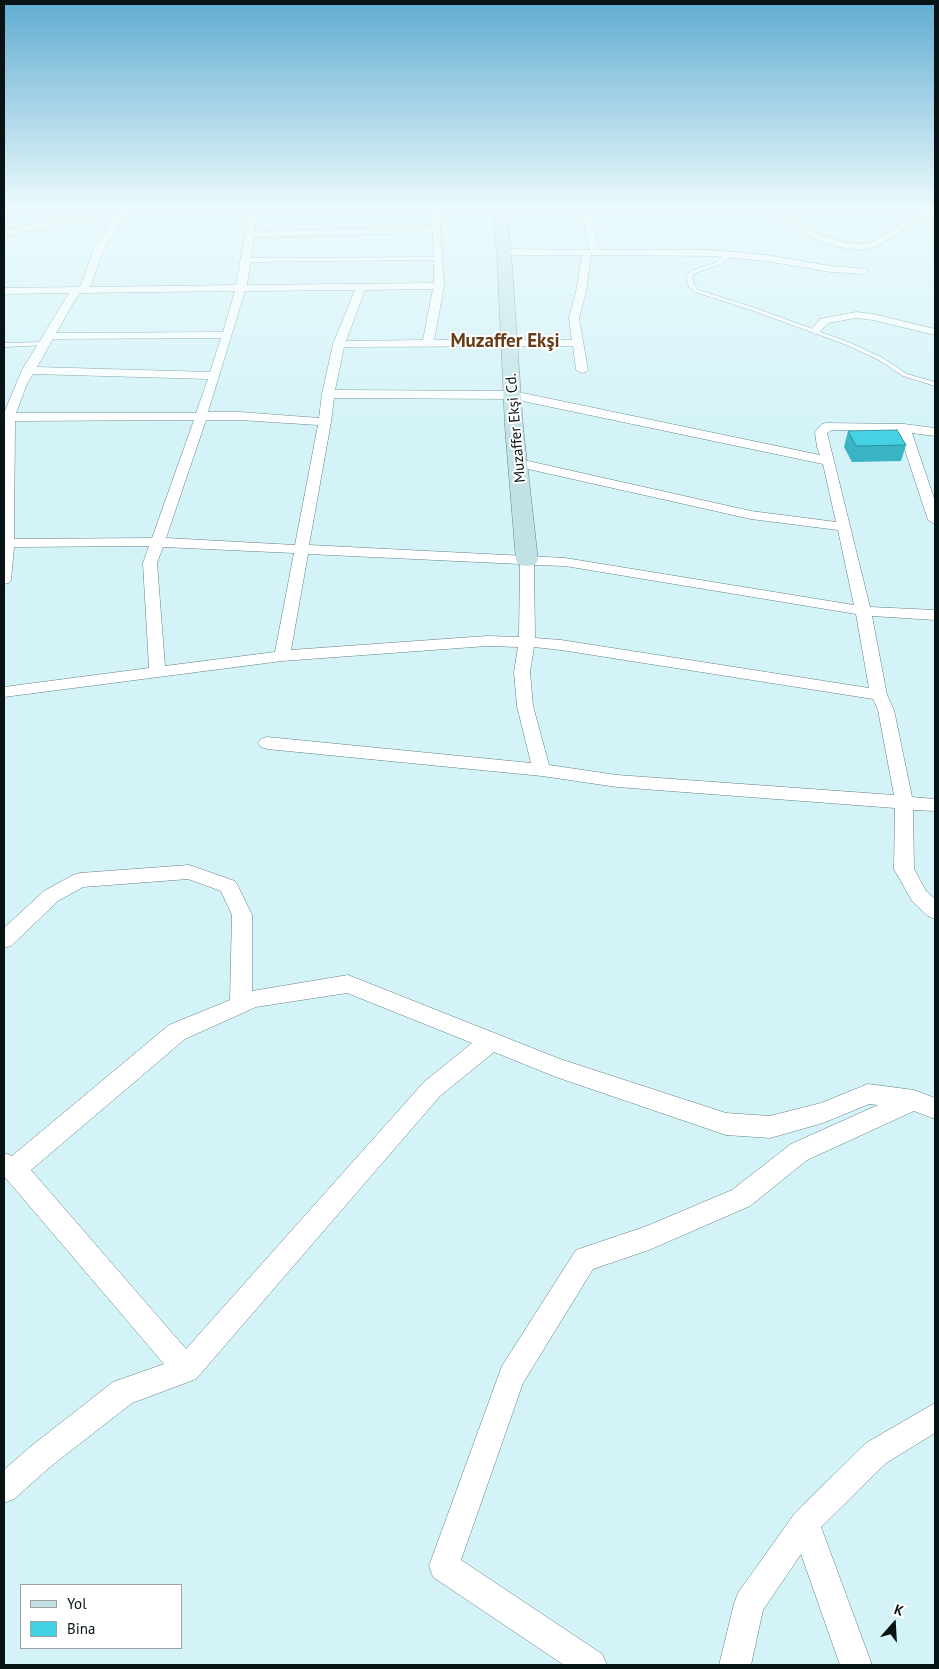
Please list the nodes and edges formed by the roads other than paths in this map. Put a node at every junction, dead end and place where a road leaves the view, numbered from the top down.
1 (82, 285) edge
2 (241, 285) edge
3 (506, 285) edge
4 (583, 285) edge
5 (691, 285) edge
6 (438, 286) joint
7 (361, 287) junction
8 (241, 288) junction
9 (80, 290) junction
10 (4, 291) edge
11 (815, 331) junction
12 (935, 332) edge
13 (227, 335) junction
14 (47, 340) junction
15 (510, 343) junction
16 (578, 343) junction
17 (339, 344) junction
18 (428, 344) junction
19 (4, 345) edge
20 (28, 370) junction
21 (582, 370) dead end
22 (215, 376) junction
23 (935, 384) edge
24 (328, 394) junction
25 (513, 396) junction
26 (200, 416) junction
27 (6, 417) edge
28 (325, 422) junction
29 (904, 428) junction
30 (935, 432) edge
31 (829, 461) junction
32 (519, 463) junction
33 (935, 520) edge
34 (843, 527) junction
35 (156, 542) junction
36 (5, 543) edge
37 (302, 548) junction
38 (528, 560) junction
39 (4, 580) edge
40 (863, 611) junction
41 (935, 615) edge
42 (526, 642) junction
43 (282, 656) junction
44 (157, 671) junction
45 (4, 692) edge
46 (879, 695) junction
47 (267, 743) dead end
48 (542, 770) junction
49 (904, 802) junction
50 (935, 805) edge
51 (935, 911) edge
52 (4, 940) edge
53 (241, 1004) junction
54 (492, 1041) junction
55 (925, 1105) edge
56 (9, 1166) edge
57 (186, 1369) junction
58 (935, 1417) edge
59 (4, 1489) edge
60 (806, 1524) junction
61 (591, 1665) edge
62 (735, 1665) edge
63 (856, 1665) edge

1 - 9 street
2 - 8 street
3 - 15 street, Muzaffer Ekşi Cd.
4 - 16 street
5 - 11 lane
6 - 7 street
6 - 18 street
7 - 8 street
7 - 17 street
8 - 9 street
8 - 13 street
9 - 10 street
9 - 14 street
11 - 12 street
11 - 23 lane
13 - 14 street
13 - 22 street
14 - 19 lane
14 - 20 street
15 - 16 street
15 - 18 street
15 - 25 street, Muzaffer Ekşi Cd.
16 - 21 street
17 - 18 street
17 - 24 street
20 - 22 street
20 - 27 street
22 - 26 street
24 - 25 street
24 - 28 street
25 - 31 street
25 - 32 street, Muzaffer Ekşi Cd.
26 - 27 street
26 - 28 street
26 - 35 street
27 - 36 street
28 - 37 street
29 - 30 street
29 - 31 street
29 - 33 street
31 - 34 street
32 - 34 street
32 - 38 street, Muzaffer Ekşi Cd.
34 - 40 street
35 - 36 street
35 - 37 street
35 - 44 street
36 - 39 street
37 - 38 street
37 - 43 street
38 - 40 street
38 - 42 street
40 - 41 street
40 - 46 street
42 - 43 street
42 - 46 street
42 - 48 street
43 - 44 street
44 - 45 street
46 - 49 street
47 - 48 street
48 - 49 street
49 - 50 street
49 - 51 street
52 - 53 street
53 - 54 street
53 - 56 street
54 - 55 street
54 - 57 street
55 - 61 street
56 - 57 street
57 - 59 street
58 - 60 street
60 - 62 street
60 - 63 street

